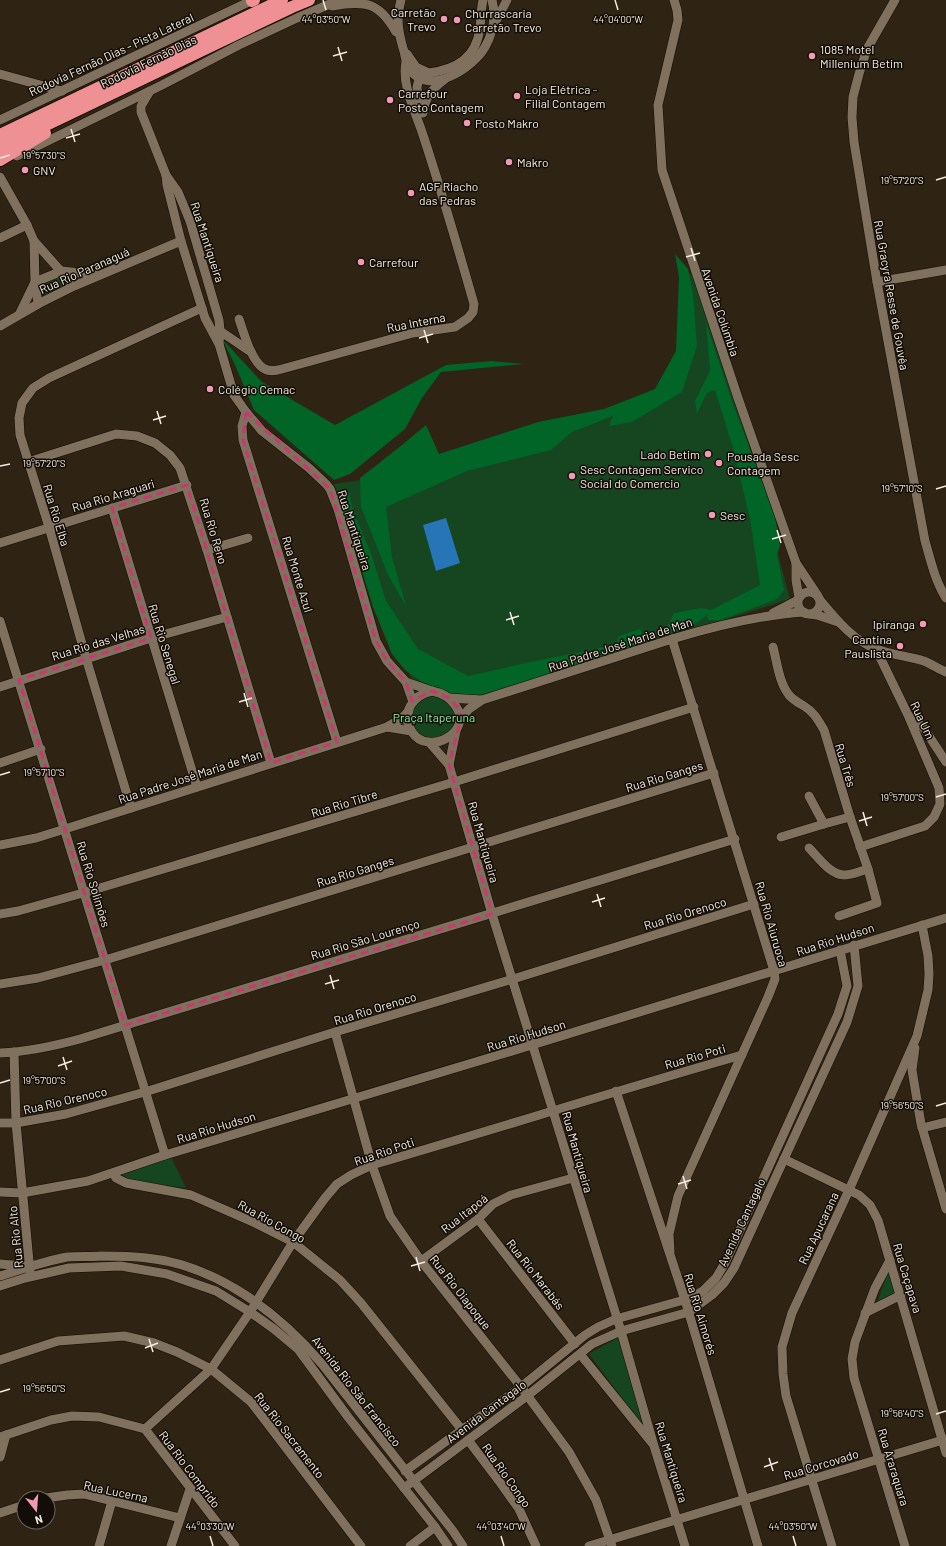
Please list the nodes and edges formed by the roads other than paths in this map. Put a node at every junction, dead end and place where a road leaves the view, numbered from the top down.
1 (253, 0) edge
2 (282, 0) edge
3 (339, 0) edge
4 (401, 0) edge
5 (483, 0) edge
6 (492, 0) edge
7 (507, 0) edge
8 (674, 0) edge
9 (895, 0) edge
10 (312, 5) edge
11 (492, 30) junction
12 (399, 36) junction
13 (404, 50) junction
14 (406, 62) junction
15 (429, 73) junction
16 (0, 74) edge
17 (419, 79) junction
18 (445, 79) junction
19 (62, 91) junction
20 (150, 91) junction
21 (82, 108) junction
22 (0, 120) edge
23 (421, 128) junction
24 (0, 135) edge
25 (0, 147) edge
26 (0, 160) edge
27 (0, 164) edge
28 (166, 175) junction
29 (0, 177) edge
30 (182, 201) junction
31 (171, 203) junction
32 (27, 225) junction
33 (0, 238) edge
34 (34, 241) junction
35 (181, 241) junction
36 (946, 270) edge
37 (62, 271) junction
38 (100, 276) junction
39 (35, 282) junction
40 (877, 282) junction
41 (74, 286) junction
42 (38, 304) junction
43 (202, 308) junction
44 (20, 314) junction
45 (239, 319) dead end
46 (0, 326) edge
47 (210, 328) junction
48 (220, 331) junction
49 (219, 344) junction
50 (251, 352) junction
51 (246, 412) junction
52 (28, 462) junction
53 (187, 485) junction
54 (112, 508) junction
55 (49, 527) junction
56 (248, 538) dead end
57 (0, 543) edge
58 (207, 550) junction
59 (796, 563) junction
60 (819, 597) junction
61 (946, 598) edge
62 (798, 599) junction
63 (807, 613) junction
64 (767, 616) junction
65 (227, 617) junction
66 (0, 621) edge
67 (839, 623) junction
68 (151, 638) junction
69 (672, 639) junction
70 (773, 647) dead end
71 (876, 649) junction
72 (86, 658) junction
73 (946, 672) edge
74 (19, 680) junction
75 (406, 682) junction
76 (0, 687) edge
77 (432, 691) junction
78 (450, 698) junction
79 (482, 700) junction
80 (413, 702) junction
81 (694, 707) junction
82 (409, 711) junction
83 (908, 715) junction
84 (461, 718) junction
85 (387, 727) junction
86 (411, 731) junction
87 (456, 731) junction
88 (337, 742) junction
89 (429, 742) junction
90 (41, 749) junction
91 (946, 762) edge
92 (0, 763) edge
93 (271, 763) junction
94 (449, 765) junction
95 (714, 773) junction
96 (454, 782) junction
97 (197, 787) junction
98 (809, 796) dead end
99 (131, 808) junction
100 (850, 818) junction
101 (824, 824) junction
102 (65, 829) junction
103 (781, 837) dead end
104 (735, 839) junction
105 (0, 845) edge
106 (473, 847) junction
107 (860, 847) junction
108 (809, 848) dead end
109 (868, 869) junction
110 (84, 893) junction
111 (754, 904) junction
112 (0, 914) edge
113 (492, 914) junction
114 (839, 916) dead end
115 (946, 918) edge
116 (922, 925) junction
117 (854, 945) junction
118 (840, 950) junction
119 (105, 960) junction
120 (774, 971) junction
121 (513, 979) junction
122 (0, 984) edge
123 (125, 1025) junction
124 (335, 1032) junction
125 (917, 1036) junction
126 (532, 1046) junction
127 (14, 1052) junction
128 (0, 1053) edge
129 (742, 1055) junction
130 (616, 1091) junction
131 (145, 1092) junction
132 (354, 1098) junction
133 (553, 1112) junction
134 (946, 1122) edge
135 (0, 1123) edge
136 (16, 1123) junction
137 (922, 1128) junction
138 (166, 1155) junction
139 (784, 1159) junction
140 (372, 1165) junction
141 (113, 1173) junction
142 (573, 1178) junction
143 (849, 1190) junction
144 (0, 1192) edge
145 (22, 1193) junction
146 (946, 1209) edge
147 (478, 1219) junction
148 (293, 1242) junction
149 (670, 1252) junction
150 (890, 1260) junction
151 (421, 1261) junction
152 (0, 1264) edge
153 (29, 1267) junction
154 (0, 1276) edge
155 (31, 1276) junction
156 (0, 1286) edge
157 (901, 1295) junction
158 (685, 1300) junction
159 (257, 1302) junction
160 (250, 1312) junction
161 (689, 1312) junction
162 (865, 1313) junction
163 (616, 1319) junction
164 (621, 1331) junction
165 (575, 1344) junction
166 (580, 1354) junction
167 (0, 1360) edge
168 (211, 1369) junction
169 (521, 1387) junction
170 (527, 1396) junction
171 (357, 1410) junction
172 (348, 1417) junction
173 (145, 1429) junction
174 (462, 1430) junction
175 (3, 1436) edge
176 (468, 1440) junction
177 (944, 1440) edge
178 (654, 1446) junction
179 (946, 1453) edge
180 (0, 1457) edge
181 (879, 1460) junction
182 (405, 1471) junction
183 (812, 1479) junction
184 (414, 1481) junction
185 (404, 1488) junction
186 (190, 1489) junction
187 (56, 1497) edge
188 (744, 1500) junction
189 (112, 1501) junction
190 (16, 1508) edge
191 (0, 1513) edge
192 (180, 1518) junction
193 (678, 1520) junction
194 (435, 1527) junction
195 (611, 1543) edge
196 (99, 1546) edge
197 (171, 1546) edge
198 (235, 1546) edge
199 (361, 1546) edge
200 (410, 1546) edge
201 (448, 1546) edge
202 (462, 1546) edge
203 (536, 1546) edge
204 (589, 1546) edge
205 (685, 1546) edge
206 (758, 1546) edge
207 (832, 1546) edge
208 (905, 1546) edge

1 - 19 street, Rodovia Fernão Dias - Pista Lateral
2 - 24 highway, Rodovia Fernão Dias
3 - 10 street
4 - 12 street
5 - 15 street
6 - 11 street
7 - 11 street
8 - 59 street, Avenida Colúmbia
9 - 40 street, Rua Gracyra Resse de Gouvêa
10 - 12 street
10 - 20 street
10 - 21 highway, Rodovia Fernão Dias
11 - 18 street
12 - 13 street
13 - 14 street, Rua Interna
13 - 15 street
14 - 17 street
14 - 23 street, Rua Interna
15 - 17 street
16 - 19 street
17 - 18 street
17 - 23 street
18 - 23 street, Rua Interna
19 - 22 street, Rodovia Fernão Dias - Pista Lateral
20 - 27 street
20 - 28 street, Rua Mantiqueira
21 - 25 highway, Rodovia Fernão Dias
21 - 26 highway
23 - 50 street, Rua Interna
28 - 30 street, Rua Mantiqueira
28 - 31 street, Rua Mantiqueira
29 - 32 street
30 - 31 street
30 - 48 street, Rua Mantiqueira
31 - 35 street, Rua Mantiqueira
32 - 33 street
32 - 34 street
34 - 37 street
34 - 39 street
35 - 38 street, Rua Rio Paranaguá
35 - 43 street, Rua Mantiqueira
36 - 40 street
37 - 38 street
37 - 39 street
37 - 41 street
38 - 41 street, Rua Rio Paranaguá
39 - 42 street
39 - 44 street
40 - 61 street, Rua Gracyra Resse de Gouvêa
41 - 42 street, Rua Rio Paranaguá
42 - 44 street, Rua Rio Paranaguá
43 - 47 street, Rua Mantiqueira
43 - 52 street, Rua Rio Elba
44 - 46 street, Rua Rio Paranaguá
45 - 50 street, Rua Interna
47 - 48 street, Rua Interna
47 - 49 street, Rua Mantiqueira
48 - 49 street, Rua Mantiqueira
48 - 50 street, Rua Interna
49 - 51 street, Rua Mantiqueira
51 - 75 street, Rua Mantiqueira
51 - 88 street, Rua Monte Azul
52 - 53 street, Rua Rio Reno
52 - 55 street, Rua Rio Elba
53 - 54 street, Rua Rio Araguari
53 - 58 street, Rua Rio Reno
54 - 55 street, Rua Rio Araguari
54 - 68 street, Rua Rio Senegal
55 - 57 street, Rua Rio Araguari
55 - 72 street, Rua Rio Elba
56 - 58 street
58 - 65 street, Rua Rio Reno
59 - 60 street, Avenida Colúmbia
59 - 62 street
60 - 62 street
60 - 63 street
60 - 67 street
62 - 63 street
62 - 64 street, Rua Padre José Maria de Man
63 - 64 street, Rua Padre José Maria de Man
63 - 67 street, Rua Padre José Maria de Man
64 - 69 street, Rua Padre José Maria de Man
65 - 68 street, Rua Rio das Velhas
65 - 93 street, Rua Rio Reno
66 - 74 street, Rua Rio Solimões
67 - 71 street
68 - 72 street, Rua Rio das Velhas
68 - 97 street, Rua Rio Senegal
69 - 79 street, Rua Padre José Maria de Man
69 - 81 street, Rua Rio Aiuruoca
70 - 100 street, Rua Três
71 - 73 street
71 - 83 street, Rua Um
72 - 74 street, Rua Rio das Velhas
72 - 99 street, Rua Rio Elba
74 - 76 street, Rua Rio das Velhas
74 - 90 street, Rua Rio Solimões
75 - 77 street, Rua Mantiqueira
75 - 80 street, Rua Mantiqueira
77 - 78 street
77 - 80 street
78 - 79 street, Rua Padre José Maria de Man
78 - 84 street
79 - 84 street, Rua Padre José Maria de Man
80 - 82 street
81 - 95 street, Rua Rio Aiuruoca
81 - 96 street, Rua Rio Tibre
82 - 85 street, Rua Padre José Maria de Man
82 - 86 street
83 - 91 street
83 - 107 street, Rua Um
84 - 87 street
85 - 86 street, Rua Padre José Maria de Man
85 - 88 street, Rua Padre José Maria de Man
86 - 89 street
87 - 89 street
87 - 94 street, Rua Mantiqueira
88 - 93 street, Rua Padre José Maria de Man
89 - 94 street, Rua Mantiqueira
90 - 92 street
90 - 102 street, Rua Rio Solimões
93 - 97 street, Rua Padre José Maria de Man
94 - 96 street, Rua Mantiqueira
95 - 104 street, Rua Rio Aiuruoca
95 - 106 street, Rua Rio Ganges
96 - 106 street, Rua Mantiqueira
96 - 110 street, Rua Rio Tibre
97 - 99 street, Rua Padre José Maria de Man
98 - 101 street
99 - 102 street, Rua Padre José Maria de Man
100 - 101 street
100 - 107 street, Rua Três
101 - 103 street
102 - 105 street, Rua Padre José Maria de Man
102 - 110 street, Rua Rio Solimões
104 - 111 street, Rua Rio Aiuruoca
104 - 113 street, Rua Rio São Lourenço
106 - 113 street, Rua Mantiqueira
106 - 119 street, Rua Rio Ganges
107 - 109 street, Rua Três
108 - 109 street
109 - 114 street, Rua Três
110 - 112 street, Rua Rio Tibre
110 - 119 street, Rua Rio Solimões
111 - 120 street, Rua Rio Aiuruoca
111 - 121 street, Rua Rio Orenoco
113 - 121 street, Rua Mantiqueira
113 - 123 street, Rua Rio São Lourenço
115 - 116 street, Rua Rio Hudson
116 - 117 street, Rua Rio Hudson
116 - 125 street, Rua Apucarana
117 - 118 street, Rua Rio Hudson
117 - 139 street, Avenida Cantagalo
118 - 120 street, Rua Rio Hudson
118 - 158 street, Avenida Cantagalo
119 - 122 street, Rua Rio Ganges
119 - 123 street, Rua Rio Solimões
120 - 126 street, Rua Rio Hudson
120 - 129 street, Rua Rio Aiuruoca
121 - 124 street, Rua Rio Orenoco
121 - 126 street, Rua Mantiqueira
123 - 127 street, Rua Rio São Lourenço
123 - 131 street, Rua Rio Solimões
124 - 131 street, Rua Rio Orenoco
124 - 132 street, Rua Rio Oiapoque
125 - 137 street
125 - 143 street, Rua Apucarana
126 - 132 street, Rua Rio Hudson
126 - 133 street, Rua Mantiqueira
127 - 128 street, Rua Rio São Lourenço
127 - 136 street, Rua Rio Alto
129 - 130 street, Rua Rio Poti
129 - 149 street, Rua Rio Aiuruoca
130 - 133 street, Rua Rio Poti
130 - 149 street, Rua Rio Aimorés
131 - 136 street, Rua Rio Orenoco
131 - 138 street, Rua Rio Solimões
132 - 138 street, Rua Rio Hudson
132 - 140 street, Rua Rio Oiapoque
133 - 140 street, Rua Rio Poti
133 - 142 street, Rua Mantiqueira
134 - 137 street
135 - 136 street, Rua Rio Orenoco
136 - 145 street, Rua Rio Alto
137 - 146 street
138 - 141 street, Rua Rio Hudson
139 - 143 street, Rua Caçapava
139 - 161 street, Avenida Cantagalo
140 - 148 street, Rua Rio Poti
140 - 151 street, Rua Rio Oiapoque
141 - 145 street
141 - 148 street, Rua Rio Congo
142 - 147 street, Rua Itapoá
142 - 163 street, Rua Mantiqueira
143 - 150 street, Rua Caçapava
143 - 183 street, Rua Apucarana
144 - 145 street
145 - 153 street, Rua Rio Alto
147 - 151 street, Rua Itapoá
147 - 165 street, Rua Rio Marabás
148 - 159 street, Rua Rio Poti
148 - 174 street, Rua Rio Congo
149 - 158 street, Rua Rio Aimorés
150 - 157 street, Rua Caçapava
150 - 162 street, Rua Araraquara
151 - 169 street, Rua Rio Oiapoque
152 - 153 street
153 - 154 street, Avenida Rio São Francisco
153 - 155 street, Rua Rio Alto
153 - 159 street, Avenida Rio São Francisco
155 - 156 street, Avenida Rio São Francisco
155 - 160 street, Avenida Rio São Francisco
157 - 162 street
157 - 177 street, Rua Caçapava
158 - 161 street, Rua Rio Aimorés
158 - 163 street, Avenida Cantagalo
159 - 160 street, Rua Rio Poti
159 - 171 street, Avenida Rio São Francisco
160 - 168 street, Rua Rio Poti
160 - 172 street, Avenida Rio São Francisco
161 - 164 street, Avenida Cantagalo
161 - 188 street, Rua Rio Aimorés
162 - 181 street, Rua Araraquara
163 - 164 street, Rua Mantiqueira
163 - 165 street, Avenida Cantagalo
164 - 166 street, Avenida Cantagalo
164 - 178 street, Rua Mantiqueira
165 - 169 street, Avenida Cantagalo
166 - 170 street, Avenida Cantagalo
166 - 178 street
167 - 168 street, Rua Rio Sacramento
168 - 173 street, Rua Rio Poti
168 - 199 street, Rua Rio Sacramento
169 - 170 street, Rua Rio Oiapoque
169 - 174 street, Avenida Cantagalo
170 - 176 street, Avenida Cantagalo
170 - 195 street, Rua Rio Oiapoque
171 - 172 street
171 - 182 street, Avenida Rio São Francisco
172 - 185 street, Avenida Rio São Francisco
173 - 175 street, Rua Rio Comprido
173 - 186 street, Rua Rio Comprido
174 - 182 street, Avenida Cantagalo
175 - 180 street
176 - 184 street, Avenida Cantagalo
176 - 203 street, Rua Rio Congo
177 - 179 street, Rua Caçapava
177 - 181 street, Rua Corcovado
178 - 193 street, Rua Mantiqueira
181 - 183 street, Rua Corcovado
181 - 208 street, Rua Araraquara
182 - 184 street, Avenida Rio São Francisco
183 - 188 street, Rua Corcovado
183 - 207 street, Rua Apucarana
184 - 185 street, Avenida Cantagalo
184 - 202 street, Avenida Rio São Francisco
185 - 194 street, Avenida Rio São Francisco
186 - 192 street
186 - 198 street, Rua Rio Comprido
187 - 189 street, Rua Lucerna
188 - 193 street, Rua Corcovado
188 - 206 street, Rua Rio Aimorés
189 - 192 street, Rua Lucerna
189 - 196 street
190 - 191 street
192 - 197 street
193 - 195 street, Rua Corcovado
193 - 205 street, Rua Mantiqueira
194 - 200 street
194 - 201 street, Avenida Rio São Francisco
195 - 204 street, Rua Corcovado

